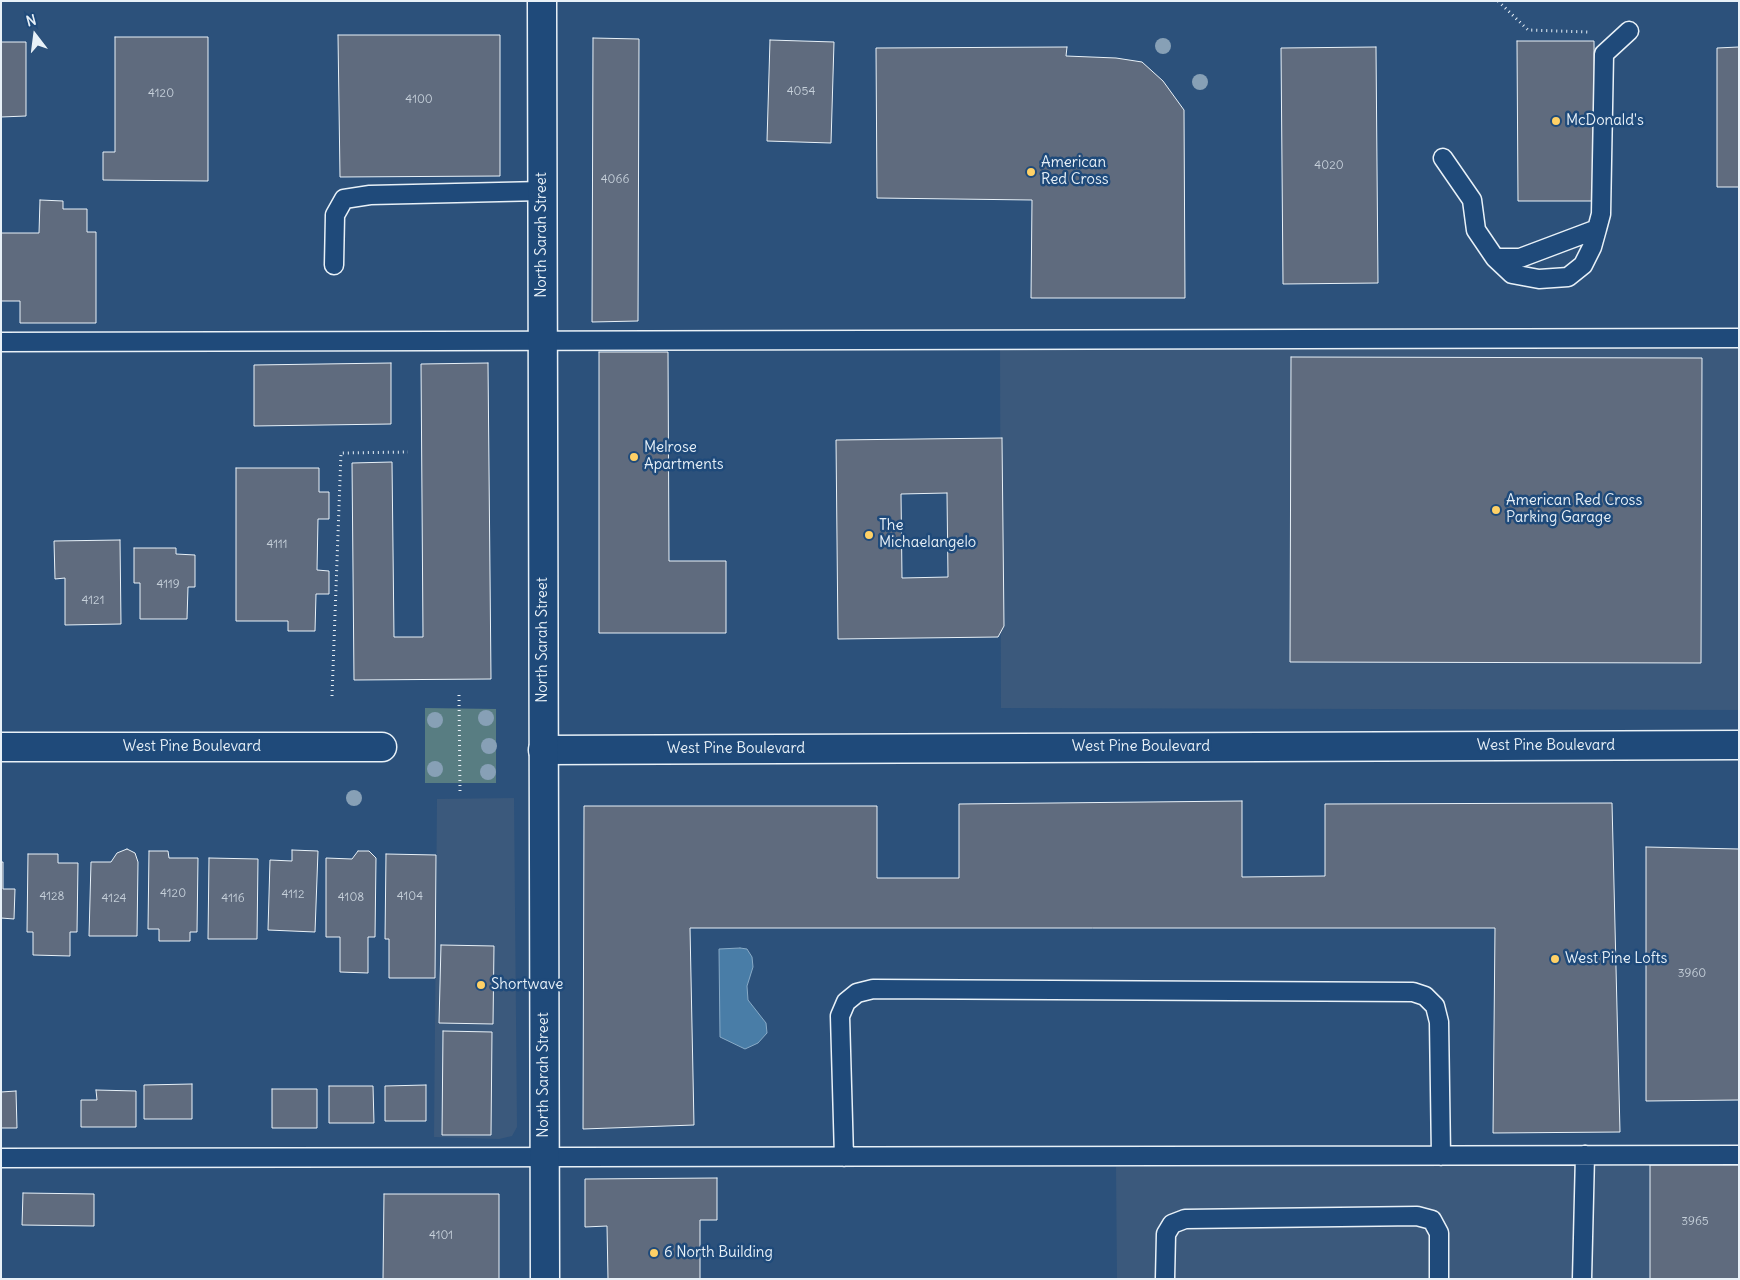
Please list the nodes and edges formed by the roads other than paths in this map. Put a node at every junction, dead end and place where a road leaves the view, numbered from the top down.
1 (542, 1) edge
2 (1629, 31) dead end
3 (1443, 158) dead end
4 (542, 191) junction
5 (1598, 229) junction
6 (1495, 258) junction
7 (334, 266) dead end
8 (1739, 338) edge
9 (542, 340) junction
10 (1, 342) edge
11 (1739, 745) edge
12 (1, 747) edge
13 (382, 747) dead end
14 (543, 750) junction
15 (1585, 1155) junction
16 (1739, 1155) edge
17 (1441, 1156) junction
18 (544, 1157) junction
19 (844, 1157) junction
20 (1, 1158) edge
21 (545, 1279) edge
22 (1165, 1279) edge
23 (1439, 1279) edge
24 (1582, 1279) edge

1 - 4 street, North Sarah Street
2 - 5 lane
3 - 6 lane
4 - 7 lane
4 - 9 street, North Sarah Street
5 - 6 lane
5 - 6 lane
8 - 9 lane
9 - 10 lane
9 - 14 street, North Sarah Street
11 - 14 street, West Pine Boulevard
12 - 13 street, West Pine Boulevard
14 - 18 street, North Sarah Street
15 - 16 lane
15 - 17 lane
15 - 24 lane
17 - 19 lane
17 - 19 lane
18 - 19 lane
18 - 20 lane
18 - 21 street, North Sarah Street
22 - 23 lane

